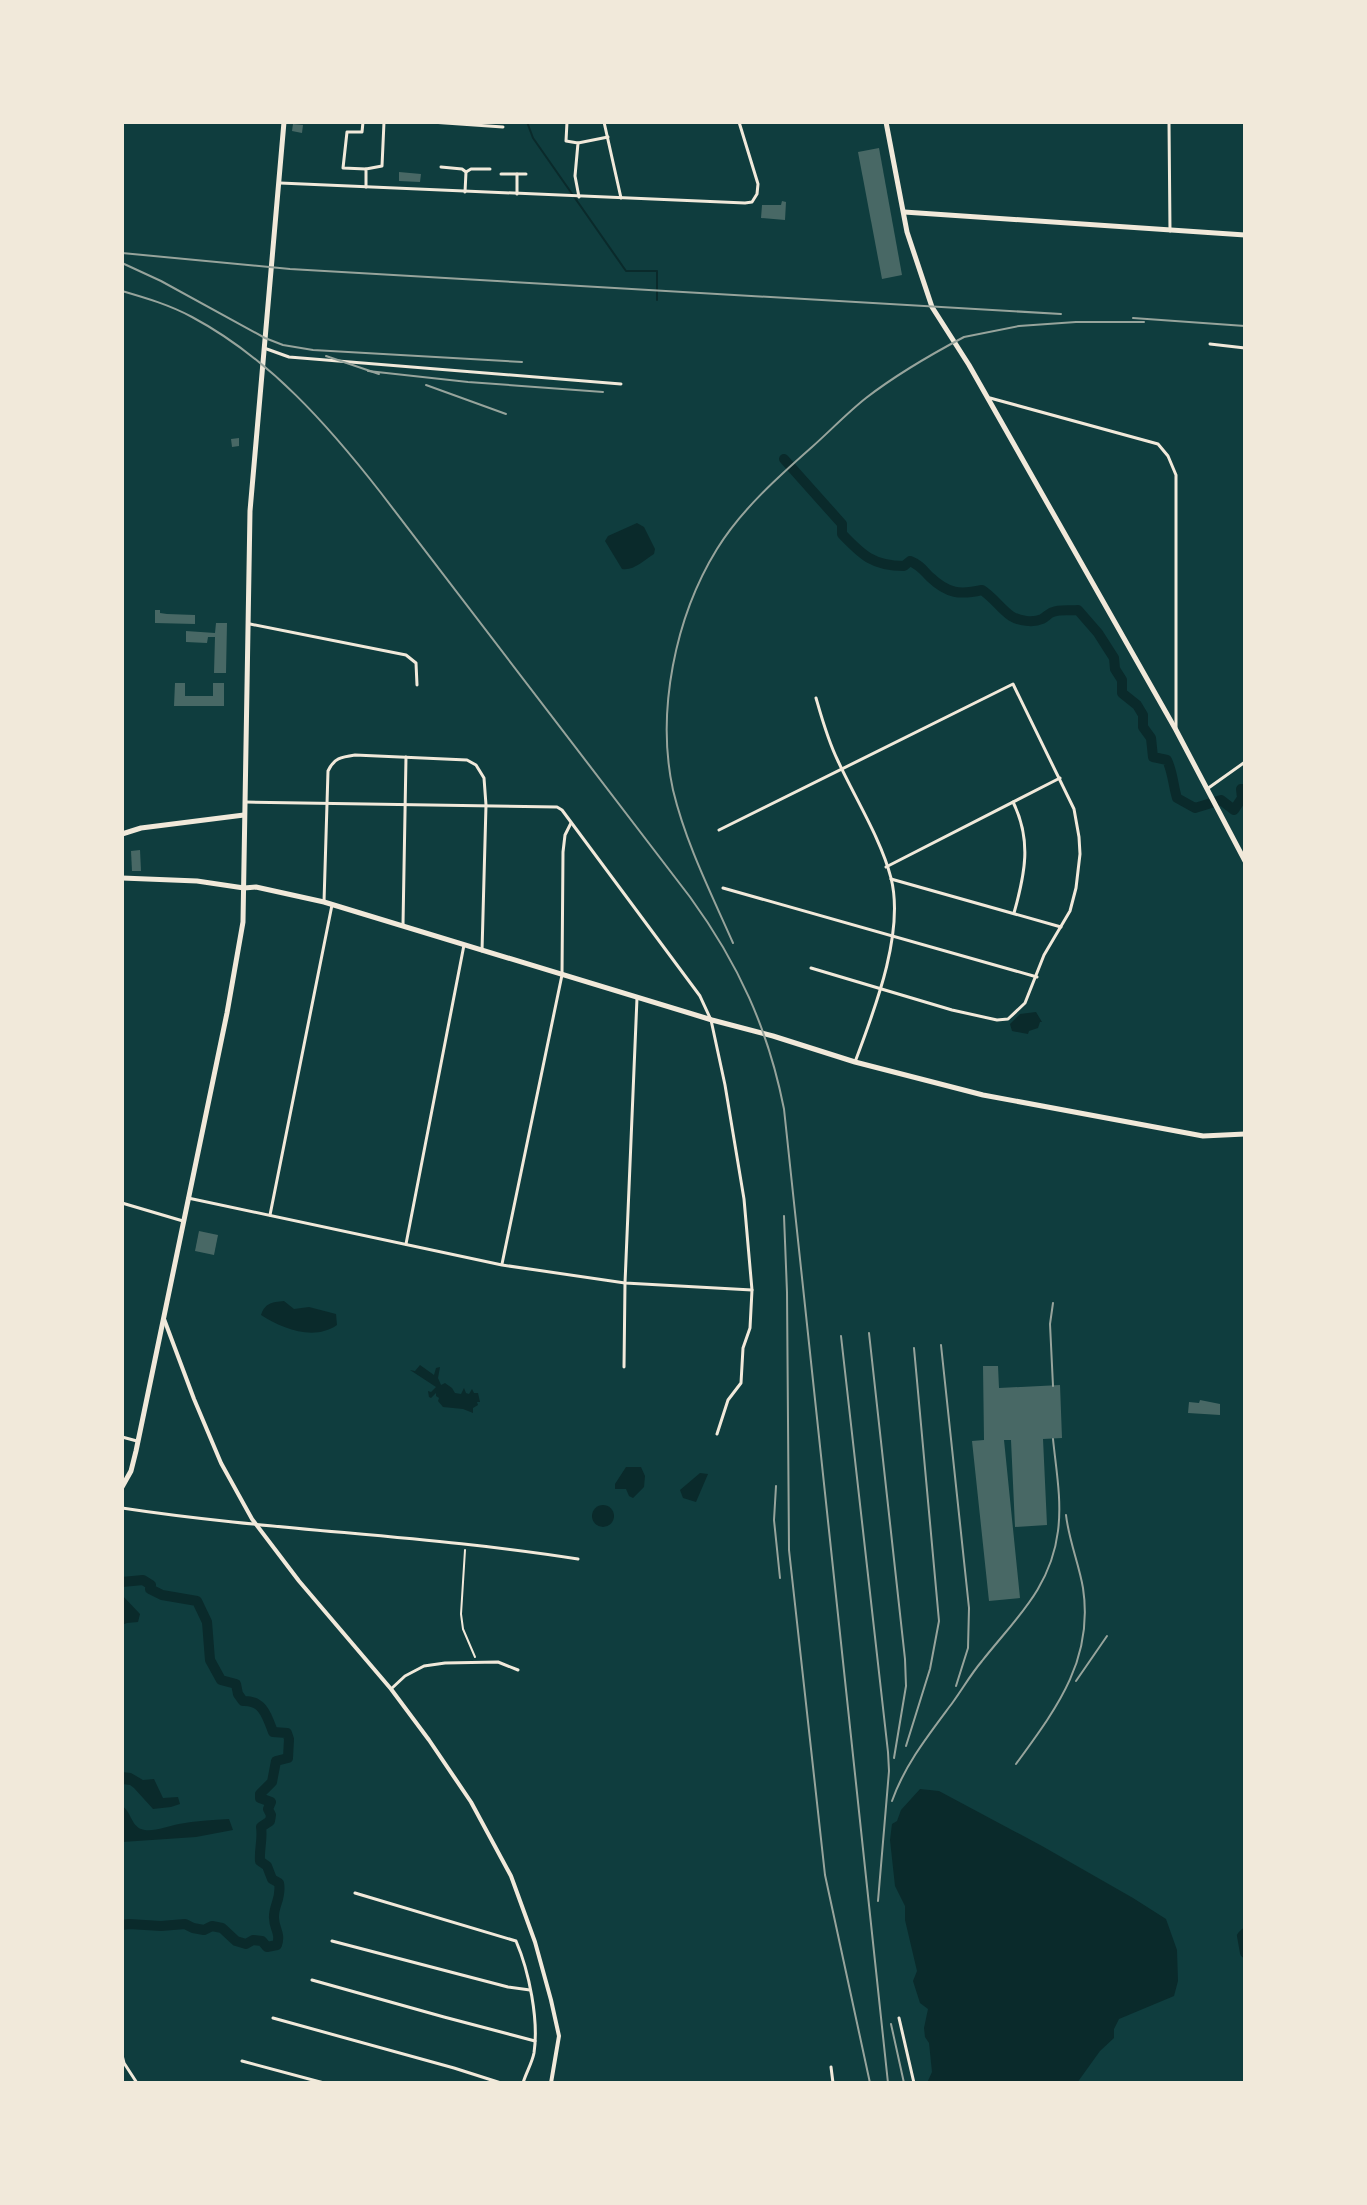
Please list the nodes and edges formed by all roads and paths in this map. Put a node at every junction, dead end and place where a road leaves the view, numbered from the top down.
1 (284, 122) edge
2 (363, 122) edge
3 (384, 122) edge
4 (431, 122) edge
5 (567, 122) edge
6 (604, 122) edge
7 (739, 122) edge
8 (886, 122) edge
9 (1169, 122) edge
10 (503, 127) dead end
11 (608, 137) junction
12 (578, 143) junction
13 (441, 167) dead end
14 (366, 169) junction
15 (490, 169) dead end
16 (466, 172) junction
17 (501, 174) dead end
18 (517, 174) junction
19 (526, 174) dead end
20 (279, 183) junction
21 (366, 187) junction
22 (465, 192) junction
23 (517, 194) junction
24 (581, 197) junction
25 (621, 198) junction
26 (904, 212) junction
27 (1170, 231) junction
28 (1245, 235) edge
29 (1210, 344) dead end
30 (264, 348) junction
31 (1245, 348) edge
32 (621, 384) dead end
33 (986, 396) junction
34 (246, 623) junction
35 (417, 685) dead end
36 (816, 698) dead end
37 (1176, 730) junction
38 (406, 757) junction
39 (1245, 762) edge
40 (841, 769) junction
41 (1060, 778) junction
42 (1207, 789) junction
43 (244, 802) junction
44 (1013, 802) junction
45 (327, 803) junction
46 (404, 804) junction
47 (486, 805) junction
48 (244, 815) junction
49 (571, 823) junction
50 (719, 830) dead end
51 (122, 834) edge
52 (1245, 861) edge
53 (886, 867) junction
54 (122, 878) edge
55 (891, 879) junction
56 (244, 888) junction
57 (723, 888) dead end
58 (324, 902) junction
59 (332, 905) junction
60 (1014, 913) junction
61 (403, 926) junction
62 (1061, 927) junction
63 (893, 935) junction
64 (464, 945) junction
65 (482, 951) junction
66 (811, 968) dead end
67 (562, 975) junction
68 (1037, 977) junction
69 (880, 990) junction
70 (637, 998) junction
71 (711, 1020) junction
72 (855, 1062) junction
73 (1245, 1134) edge
74 (188, 1198) junction
75 (122, 1203) edge
76 (270, 1216) junction
77 (183, 1221) junction
78 (405, 1244) junction
79 (502, 1265) junction
80 (625, 1283) junction
81 (752, 1290) junction
82 (163, 1317) junction
83 (624, 1367) dead end
84 (717, 1434) dead end
85 (122, 1437) edge
86 (137, 1441) junction
87 (122, 1487) edge
88 (122, 1508) edge
89 (256, 1524) junction
90 (465, 1545) junction
91 (578, 1559) dead end
92 (477, 1661) junction
93 (518, 1670) dead end
94 (391, 1689) junction
95 (355, 1893) dead end
96 (332, 1941) dead end
97 (312, 1980) dead end
98 (530, 1990) junction
99 (273, 2018) dead end
100 (899, 2018) dead end
101 (535, 2041) junction
102 (122, 2055) edge
103 (242, 2061) dead end
104 (831, 2067) dead end
105 (137, 2083) edge
106 (324, 2083) edge
107 (501, 2083) edge
108 (523, 2083) edge
109 (551, 2083) edge
110 (833, 2083) edge
111 (914, 2083) edge

1 - 20 main road
2 - 14 street
3 - 14 street
4 - 10 street
5 - 12 street
6 - 11 street
7 - 25 street
8 - 26 main road
9 - 27 street
11 - 12 street
11 - 25 street
12 - 24 street
13 - 16 street
14 - 21 street
15 - 16 street
16 - 22 street
17 - 18 street
18 - 19 street
18 - 23 street
20 - 21 street
20 - 30 main road
21 - 22 street
22 - 23 street
23 - 24 street
24 - 25 street
26 - 27 main road
26 - 33 main road
27 - 28 main road
29 - 31 street
30 - 32 street
30 - 34 main road
33 - 37 main road
33 - 37 street
34 - 35 street
34 - 43 main road
36 - 40 street
37 - 42 main road
38 - 45 street
38 - 46 street
38 - 47 street
39 - 42 street
40 - 41 street
40 - 50 street
40 - 53 street
41 - 44 street
41 - 62 street
42 - 52 main road
43 - 45 street
43 - 48 main road
44 - 53 street
44 - 60 street
45 - 46 street
45 - 58 street
46 - 47 street
46 - 61 street
47 - 49 street
47 - 65 street
48 - 51 main road
48 - 56 main road
49 - 67 street
49 - 71 street
53 - 55 street
54 - 56 main road
55 - 60 street
55 - 63 street
56 - 58 main road
56 - 74 main road
57 - 63 street
58 - 59 main road
59 - 61 main road
59 - 76 street
60 - 62 street
61 - 64 main road
62 - 68 street
63 - 68 street
63 - 69 street
64 - 65 main road
64 - 78 street
65 - 67 main road
66 - 69 street
67 - 70 main road
67 - 79 street
68 - 69 street
69 - 72 street
70 - 71 main road
70 - 80 street
71 - 72 main road
71 - 81 street
72 - 73 main road
74 - 76 street
74 - 77 main road
75 - 77 street
76 - 78 street
77 - 82 main road
78 - 79 street
79 - 80 street
80 - 81 street
80 - 83 street
81 - 84 street
82 - 86 main road
82 - 89 street
85 - 86 street
86 - 87 main road
88 - 89 street
89 - 90 street
89 - 94 street
90 - 91 street
90 - 92 path
92 - 93 street
92 - 94 street
94 - 109 street
95 - 98 street
96 - 98 street
97 - 101 street
98 - 101 street
99 - 107 street
100 - 111 street
101 - 108 street
102 - 105 street
103 - 106 street
104 - 110 street

